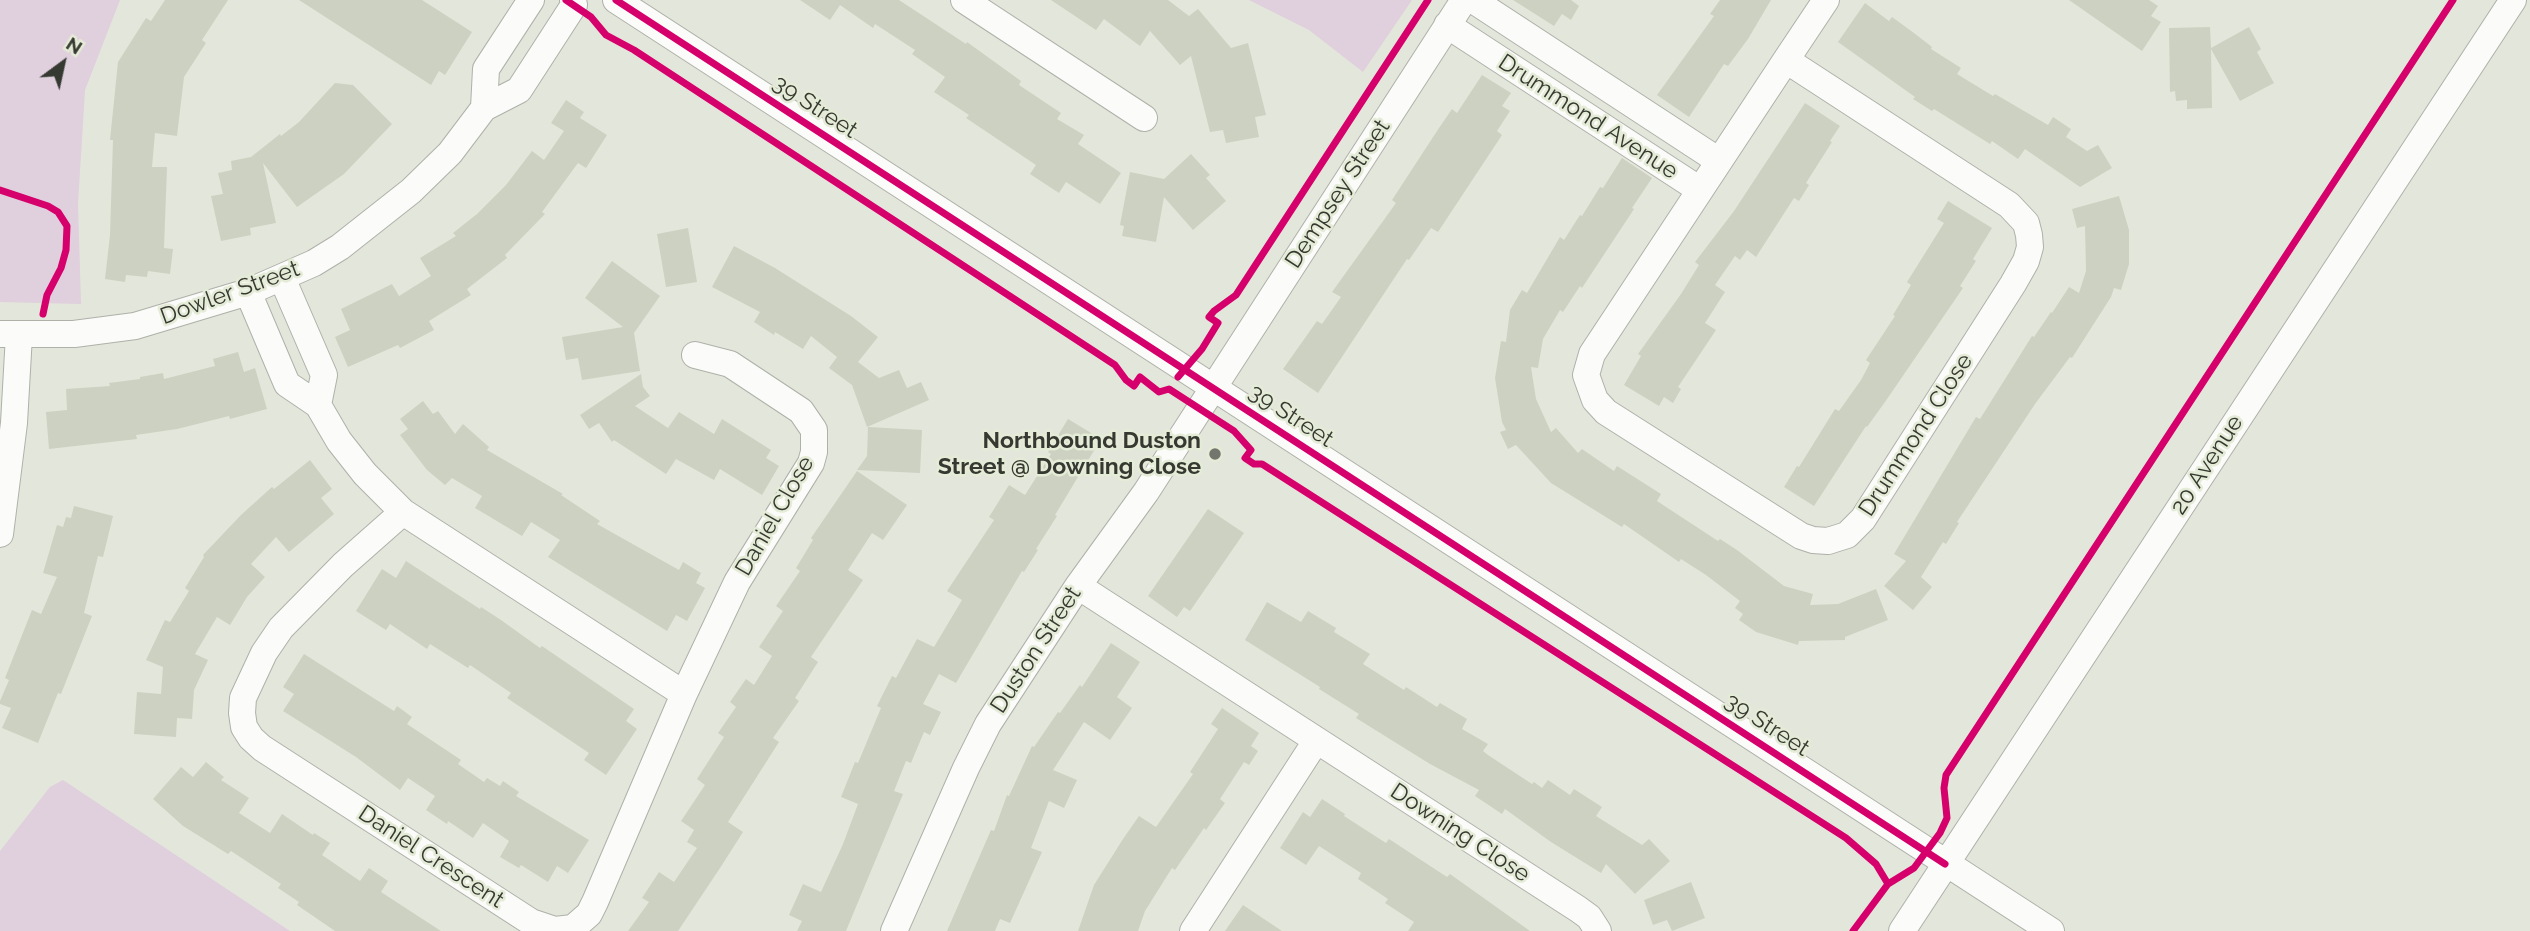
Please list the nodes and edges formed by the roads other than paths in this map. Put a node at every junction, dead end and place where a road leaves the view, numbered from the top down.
1 (531, 0) edge
2 (573, 0) edge
3 (616, 0) edge
4 (964, 0) edge
5 (1464, 0) edge
6 (1474, 0) edge
7 (1826, 0) edge
8 (2513, 0) edge
9 (1447, 25) junction
10 (1786, 60) junction
11 (484, 108) junction
12 (1144, 118) dead end
13 (1719, 161) junction
14 (1700, 190) junction
15 (282, 278) junction
16 (248, 292) junction
17 (9, 335) edge
18 (695, 355) dead end
19 (1213, 388) junction
20 (318, 405) junction
21 (403, 512) junction
22 (0, 534) edge
23 (1078, 586) junction
24 (684, 694) junction
25 (1316, 741) junction
26 (1945, 864) junction
27 (894, 931) edge
28 (1193, 931) edge
29 (1598, 931) edge
30 (1902, 931) edge
31 (2051, 931) edge

1 - 11 street
2 - 11 street, Dowler Street
3 - 19 street, 39 Street
4 - 12 street
5 - 9 street, Dempsey Street
6 - 13 street, Drummond Avenue
7 - 10 street, Drummond Avenue
8 - 26 street, 20 Avenue
9 - 14 street, Drummond Avenue
9 - 19 street, Dempsey Street
10 - 13 street, Drummond Avenue
10 - 14 street, Drummond Close
11 - 15 street, Dowler Street
13 - 14 street, Drummond Avenue
15 - 16 street, Dowler Street
15 - 20 street
16 - 17 street, Dowler Street
16 - 20 street
17 - 22 street
18 - 24 street, Daniel Close
19 - 23 street, Duston Street
19 - 26 street, 39 Street
20 - 21 street
21 - 24 street
21 - 24 street, Daniel Crescent
23 - 25 street, Downing Close
23 - 27 street, Duston Street
25 - 28 street
25 - 29 street, Downing Close
26 - 30 street, 20 Avenue
26 - 31 street, 39 Street

